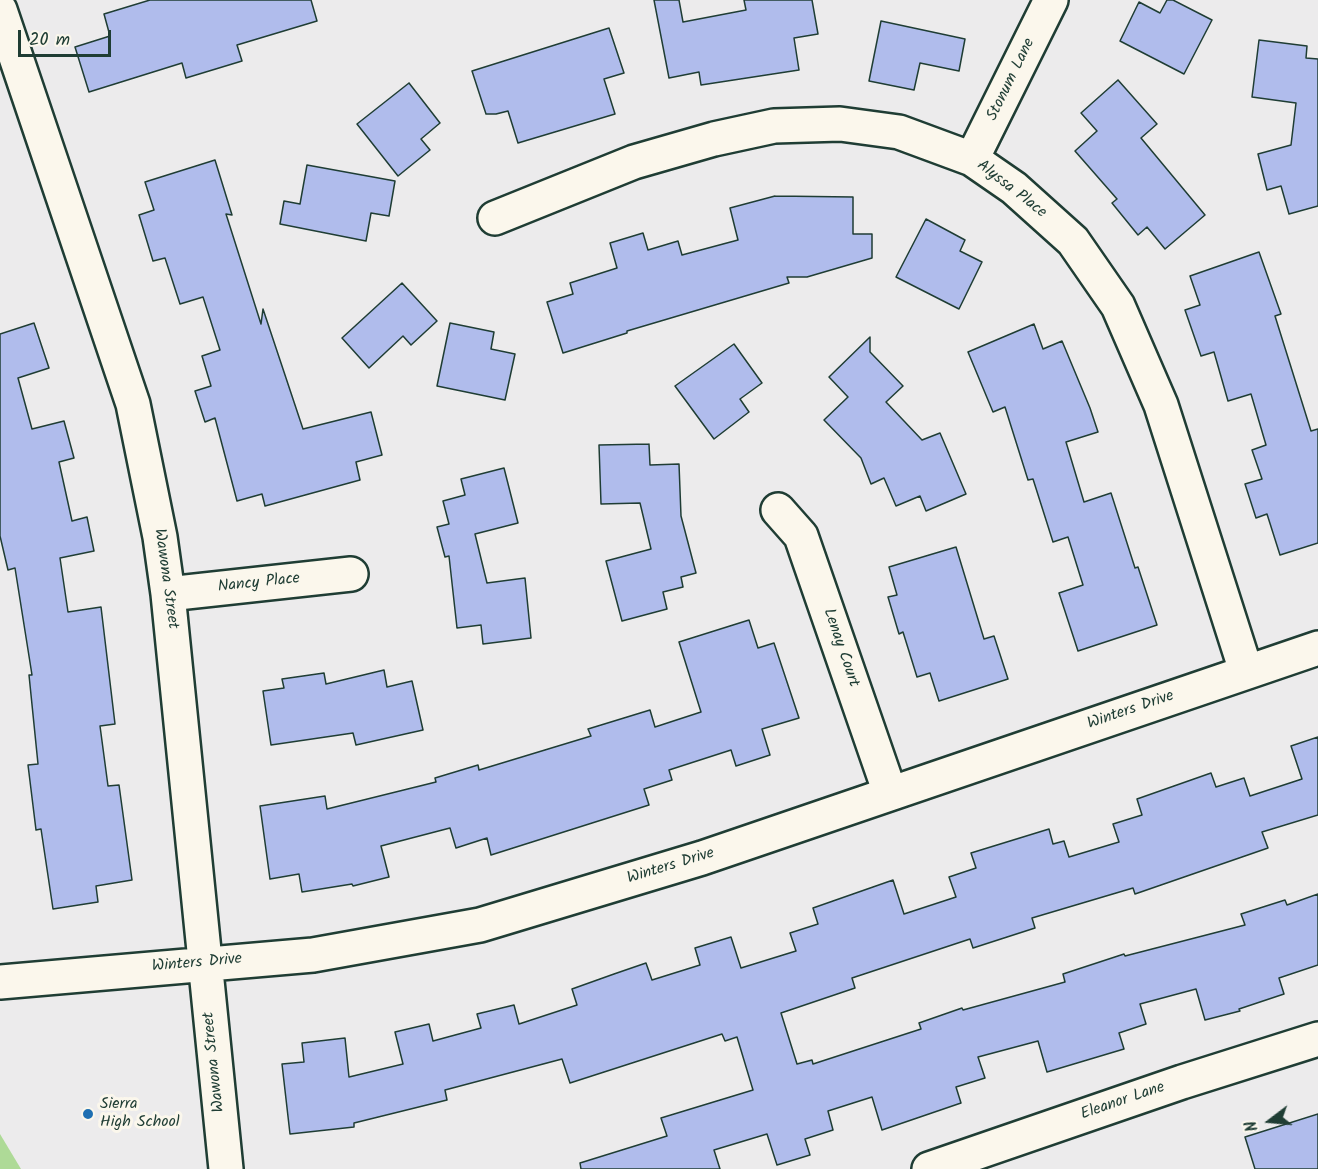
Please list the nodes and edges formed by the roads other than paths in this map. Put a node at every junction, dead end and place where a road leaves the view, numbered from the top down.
1 (1051, 0) edge
2 (0, 10) edge
3 (972, 159) junction
4 (495, 218) dead end
5 (778, 510) dead end
6 (351, 574) dead end
7 (168, 594) junction
8 (1318, 648) edge
9 (1246, 671) junction
10 (890, 793) junction
11 (205, 963) junction
12 (0, 982) edge
13 (1318, 1039) edge
14 (226, 1169) edge
15 (929, 1169) edge

1 - 3 street, Stonum Lane
2 - 7 street, Wawona Street
3 - 4 street, Alyssa Place
3 - 9 street, Alyssa Place
5 - 10 street, Lenay Court
6 - 7 street, Nancy Place
7 - 11 street, Wawona Street
8 - 9 street, Winters Drive
9 - 10 street, Winters Drive
10 - 11 street, Winters Drive
11 - 12 street, Winters Drive
11 - 14 street, Wawona Street
13 - 15 street, Eleanor Lane

